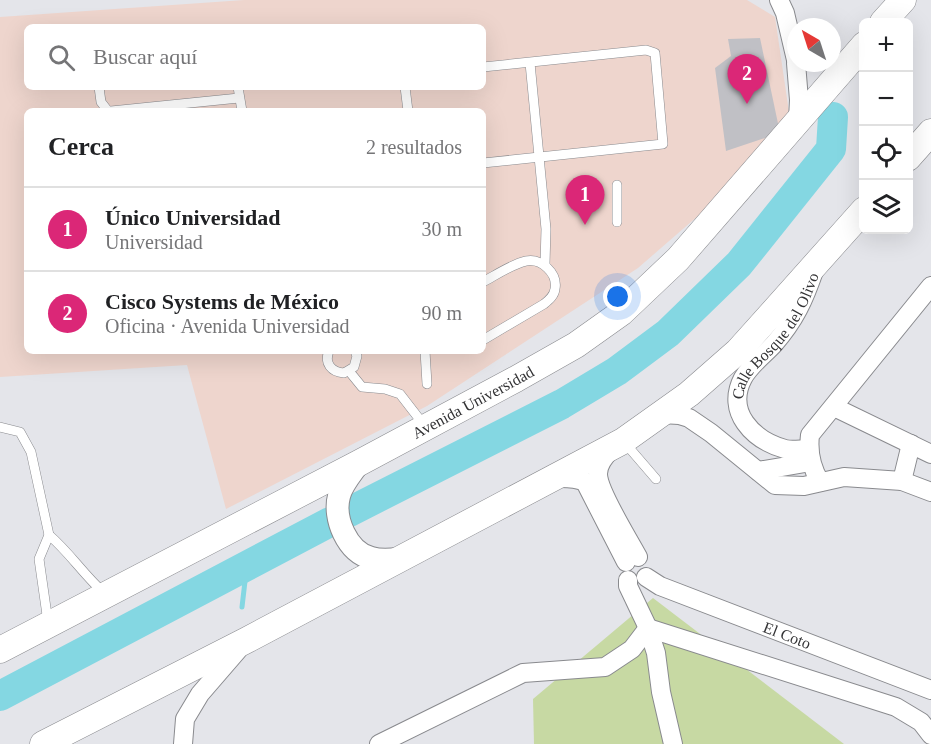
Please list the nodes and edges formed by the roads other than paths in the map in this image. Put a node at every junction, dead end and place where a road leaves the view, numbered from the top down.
1 (779, 0) edge
2 (903, 0) edge
3 (887, 18) edge
4 (787, 25) edge
5 (859, 51) edge
6 (530, 63) junction
7 (486, 68) edge
8 (797, 72) edge
9 (99, 90) edge
10 (238, 90) edge
11 (405, 90) edge
12 (239, 98) junction
13 (106, 108) edge
14 (139, 108) edge
15 (241, 108) edge
16 (408, 108) edge
17 (798, 120) junction
18 (931, 132) edge
19 (913, 153) edge
20 (539, 157) junction
21 (486, 163) edge
22 (617, 185) dead end
23 (859, 216) edge
24 (617, 222) dead end
25 (545, 264) junction
26 (816, 264) junction
27 (486, 280) edge
28 (930, 287) edge
29 (486, 338) edge
30 (328, 354) edge
31 (355, 354) edge
32 (425, 354) edge
33 (349, 371) junction
34 (427, 384) dead end
35 (834, 407) junction
36 (662, 414) junction
37 (0, 427) edge
38 (425, 427) junction
39 (619, 443) junction
40 (912, 444) junction
41 (931, 454) edge
42 (813, 461) junction
43 (358, 463) junction
44 (552, 478) junction
45 (656, 479) dead end
46 (902, 481) junction
47 (931, 492) edge
48 (49, 536) junction
49 (399, 559) junction
50 (630, 566) junction
51 (105, 595) junction
52 (48, 625) junction
53 (648, 628) junction
54 (247, 640) junction
55 (0, 650) edge
56 (931, 690) edge
57 (931, 735) edge
58 (43, 744) edge
59 (183, 744) edge
60 (379, 744) edge
61 (673, 744) edge

1 - 4 street
2 - 3 main road
5 - 17 main road, Avenida Universidad
6 - 7 lane
6 - 20 lane
6 - 20 lane
8 - 17 street
9 - 13 lane
10 - 12 lane
11 - 16 lane
12 - 14 lane
12 - 15 lane
17 - 38 main road, Avenida Universidad
18 - 19 main road
20 - 21 lane
20 - 25 lane
22 - 24 lane
23 - 26 main road
25 - 27 lane
25 - 29 lane
26 - 36 main road
26 - 42 street, Calle Bosque del Olivo
28 - 35 street
30 - 33 lane
31 - 33 lane
32 - 34 lane
33 - 38 lane
35 - 40 street
35 - 42 street
36 - 39 main road
36 - 42 street, Calle Bosque del Olivo
37 - 48 lane
38 - 43 main road, Avenida Universidad
39 - 44 main road
39 - 45 lane
39 - 50 street
40 - 41 street
40 - 46 street
42 - 46 street, Calle Bosque del Olivo
43 - 49 street
43 - 51 main road, Avenida Universidad
44 - 49 main road
44 - 50 street
46 - 47 street, Calle Bosque del Olivo
48 - 51 lane
48 - 52 lane
49 - 54 main road
50 - 53 street
50 - 56 street, El Coto
51 - 52 main road, Avenida Universidad
52 - 55 main road, Avenida Universidad
53 - 57 street
53 - 60 street
53 - 61 street
54 - 58 main road
54 - 59 street

